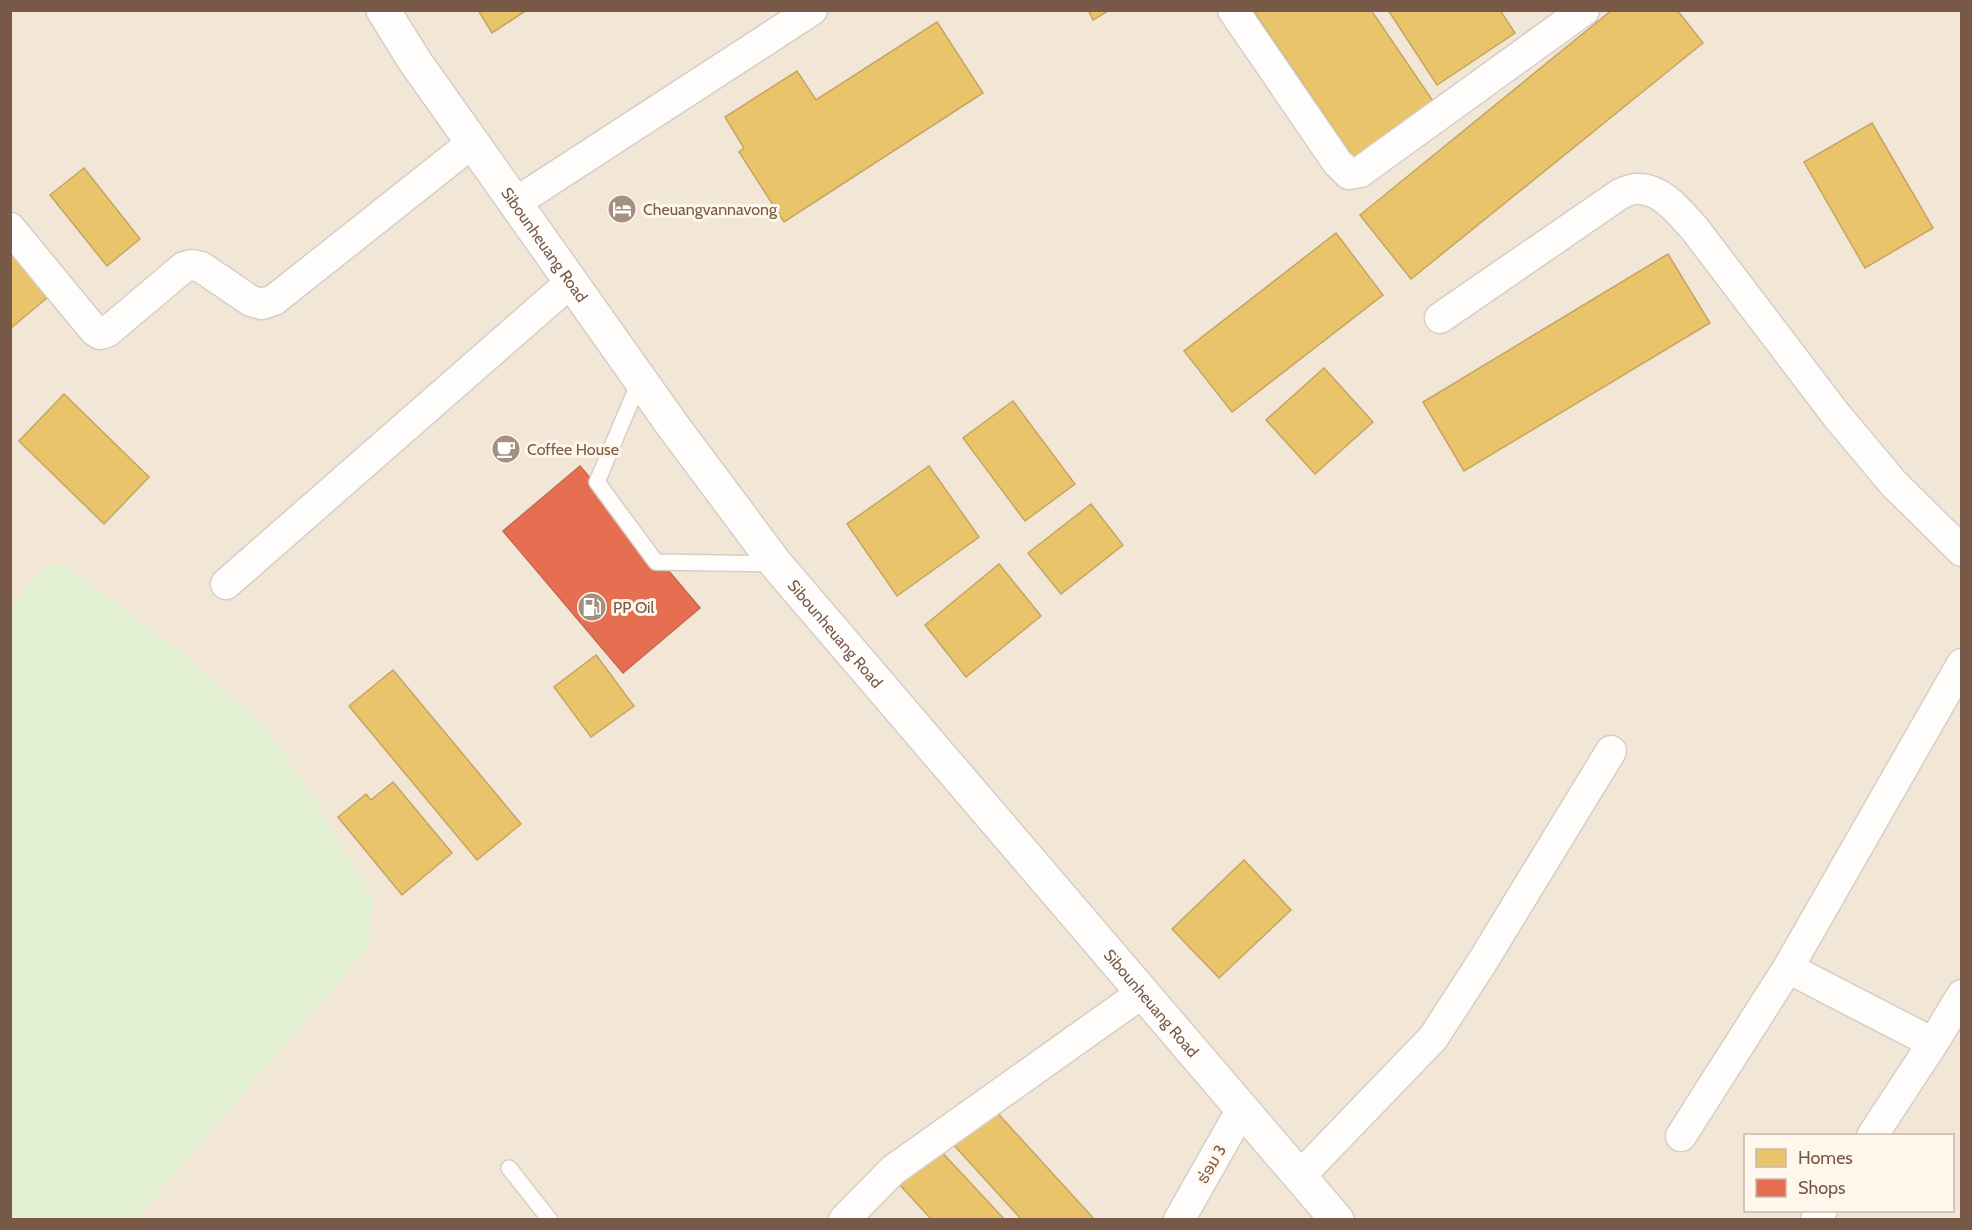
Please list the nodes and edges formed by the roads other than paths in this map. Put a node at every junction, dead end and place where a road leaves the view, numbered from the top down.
1 (383, 10) edge
2 (812, 10) edge
3 (1233, 10) edge
4 (1584, 10) edge
5 (472, 143) junction
6 (515, 203) junction
7 (10, 228) edge
8 (571, 282) junction
9 (1440, 318) dead end
10 (640, 380) junction
11 (1962, 551) edge
12 (776, 564) junction
13 (226, 584) dead end
14 (1962, 663) edge
15 (1611, 751) dead end
16 (1788, 968) junction
17 (1142, 993) junction
18 (1962, 995) edge
19 (1933, 1043) junction
20 (1242, 1109) junction
21 (1873, 1134) edge
22 (1682, 1136) dead end
23 (509, 1168) dead end
24 (1299, 1176) junction
25 (857, 1215) edge
26 (550, 1220) edge
27 (1179, 1220) edge
28 (1337, 1220) edge

1 - 5 street, Sibounheuang Road
2 - 6 street
3 - 4 street
5 - 6 street, Sibounheuang Road
5 - 7 street
6 - 8 street, Sibounheuang Road
8 - 10 street, Sibounheuang Road
8 - 13 street
9 - 11 street
10 - 12 street, Sibounheuang Road
10 - 12 lane
12 - 17 street, Sibounheuang Road
14 - 16 street
15 - 24 street
16 - 19 street
16 - 22 street
17 - 20 street, Sibounheuang Road
17 - 25 street
18 - 19 street
19 - 21 street
20 - 24 street, Sibounheuang Road
20 - 27 street, ຮ່ອມ 3
23 - 26 lane
24 - 28 street, Sibounheuang Road

